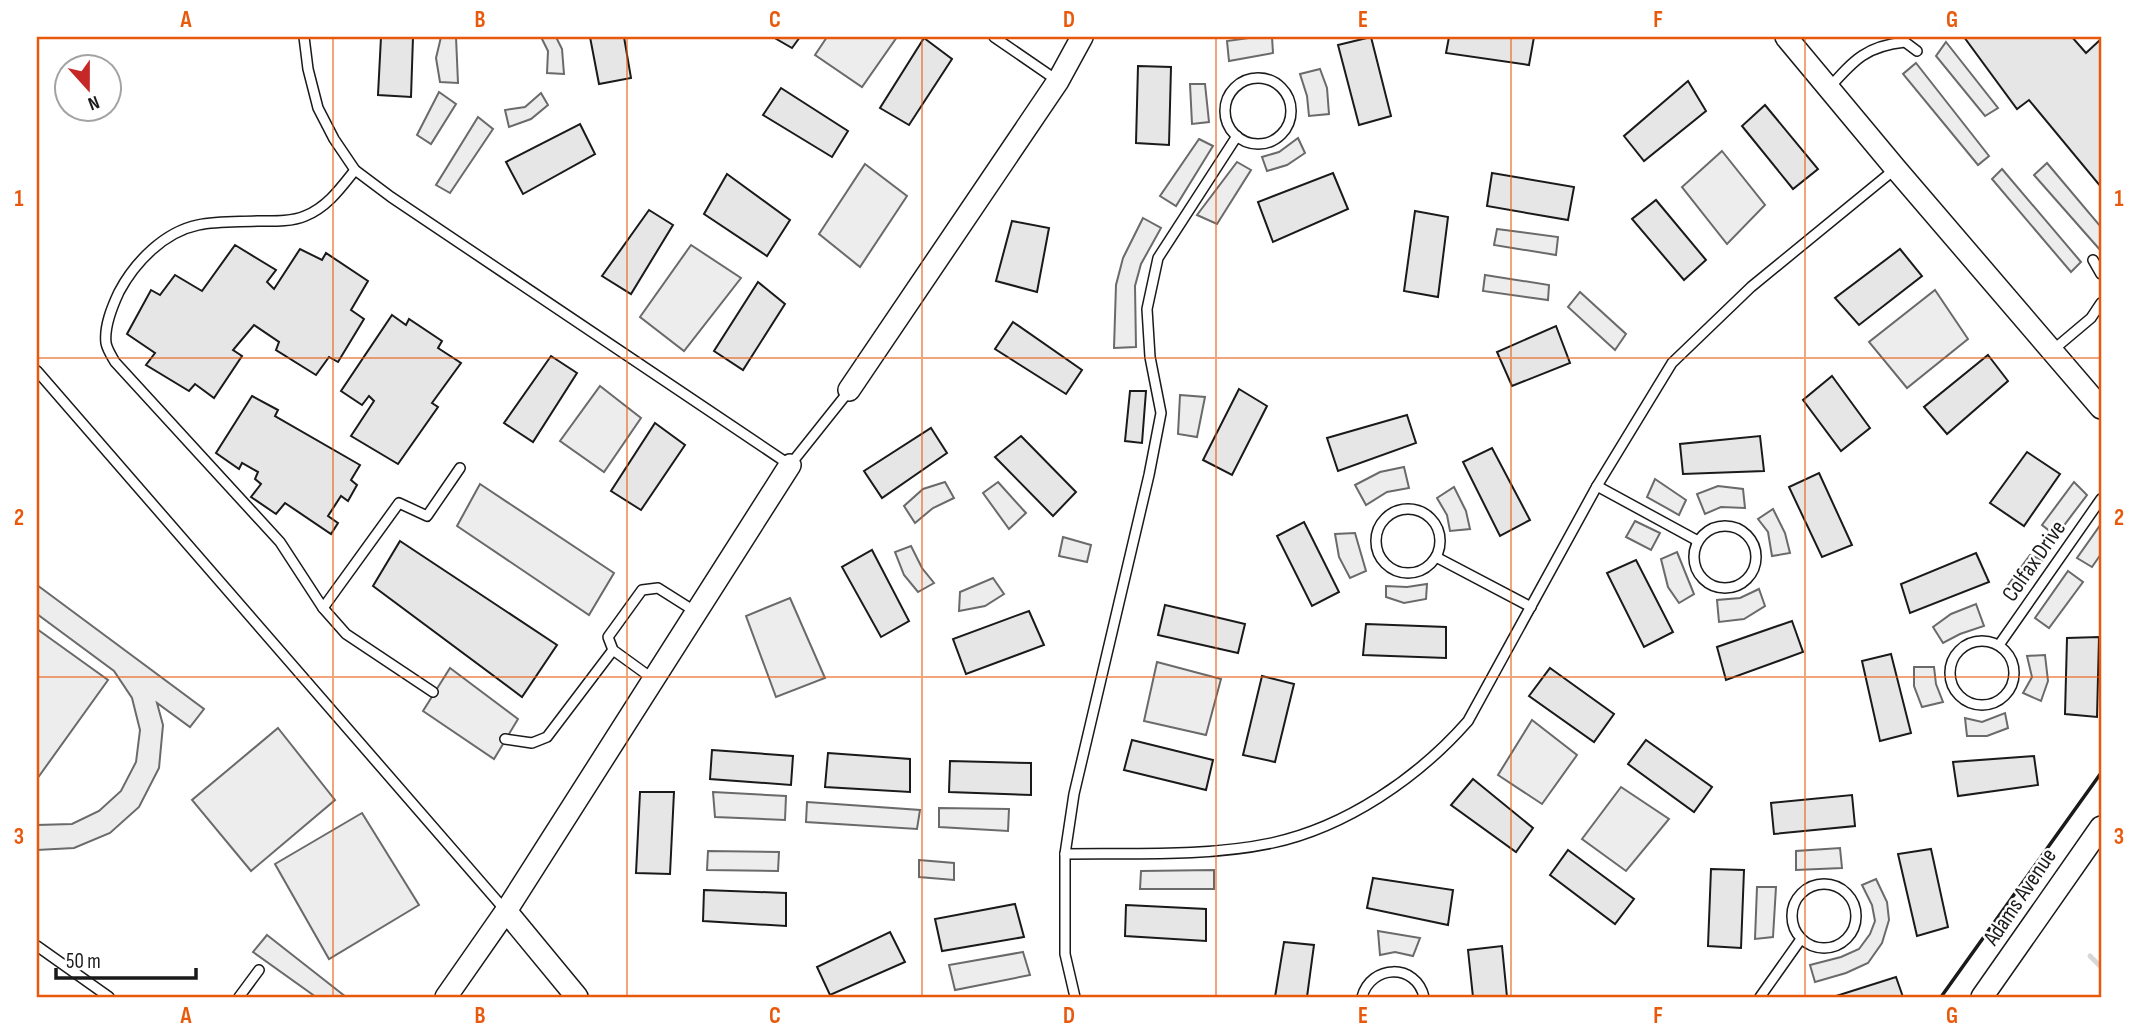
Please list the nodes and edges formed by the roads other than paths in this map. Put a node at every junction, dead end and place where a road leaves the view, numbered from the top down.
1 (304, 37) edge
2 (994, 37) edge
3 (1082, 37) edge
4 (1786, 37) edge
5 (1917, 51) dead end
6 (1058, 81) junction
7 (1829, 88) junction
8 (1237, 136) junction
9 (1896, 169) junction
10 (355, 170) junction
11 (2093, 260) dead end
12 (2101, 274) edge
13 (2101, 303) edge
14 (2052, 351) junction
15 (37, 371) edge
16 (849, 390) joint
17 (2101, 408) edge
18 (789, 465) junction
19 (460, 468) dead end
20 (1597, 486) junction
21 (2101, 499) edge
22 (1698, 541) junction
23 (1436, 557) junction
24 (1531, 607) junction
25 (323, 608) junction
26 (696, 612) junction
27 (1999, 645) junction
28 (613, 650) junction
29 (653, 679) junction
30 (433, 692) dead end
31 (505, 738) dead end
32 (2101, 827) edge
33 (1065, 854) junction
34 (506, 911) junction
35 (1801, 939) junction
36 (37, 946) edge
37 (259, 970) dead end
38 (109, 997) edge
39 (239, 997) edge
40 (446, 997) edge
41 (577, 997) edge
42 (1074, 997) edge
43 (1362, 997) edge
44 (1424, 997) edge
45 (1760, 997) edge
46 (1982, 997) edge

1 - 10 lane
2 - 6 lane
3 - 6 street
4 - 7 street
5 - 7 lane
6 - 16 street
7 - 9 street
8 - 8 lane
8 - 33 lane
9 - 14 street
9 - 20 lane
10 - 18 lane
10 - 25 lane
11 - 12 lane
13 - 14 lane
14 - 17 street
15 - 34 lane
16 - 18 lane
18 - 26 street
19 - 25 lane
20 - 22 lane
20 - 24 lane
21 - 27 lane, Colfax Drive
22 - 22 lane
23 - 23 lane
23 - 24 lane
24 - 33 lane
25 - 30 lane
26 - 28 lane
26 - 29 street
27 - 27 lane
28 - 29 lane
28 - 31 lane
29 - 34 street
32 - 46 street, Adams Avenue
33 - 42 lane
34 - 40 street
34 - 41 street
35 - 35 lane
35 - 45 lane
36 - 38 lane
37 - 39 lane
43 - 44 lane

